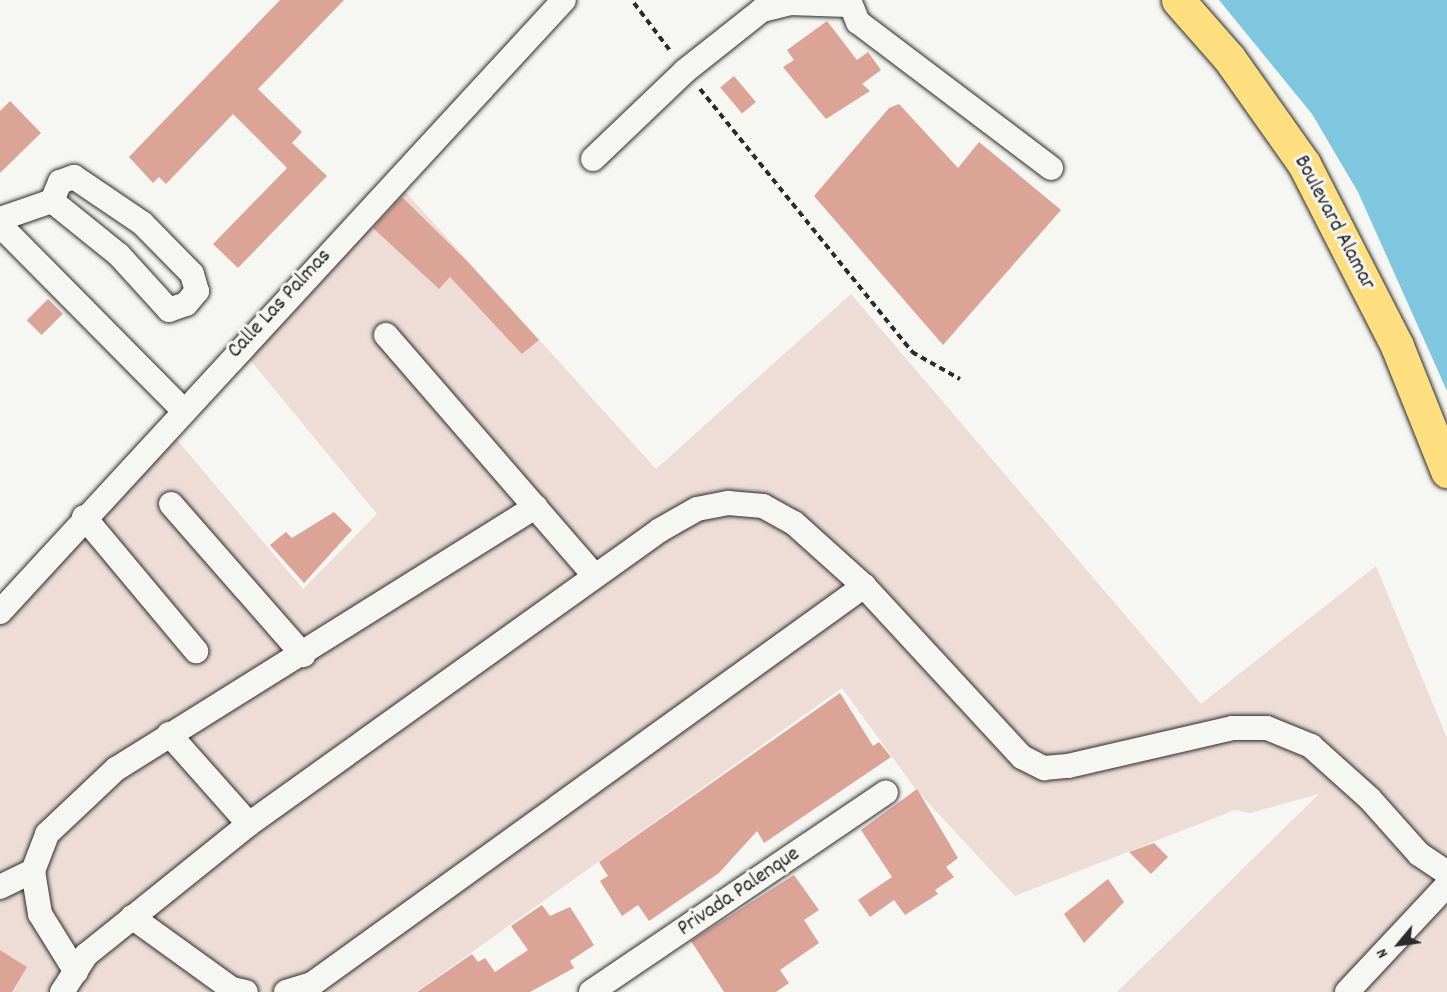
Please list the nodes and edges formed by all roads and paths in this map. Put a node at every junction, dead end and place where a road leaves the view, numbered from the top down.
1 (564, 0) edge
2 (1178, 0) edge
3 (848, 2) edge
4 (634, 3) dead end
5 (685, 71) junction
6 (592, 159) dead end
7 (1051, 168) dead end
8 (52, 201) junction
9 (0, 219) edge
10 (0, 225) edge
11 (386, 335) dead end
12 (960, 379) dead end
13 (182, 409) junction
14 (1447, 471) edge
15 (171, 504) dead end
16 (536, 507) junction
17 (84, 518) junction
18 (595, 576) junction
19 (864, 586) junction
20 (0, 612) edge
21 (196, 651) dead end
22 (303, 656) junction
23 (169, 734) junction
24 (886, 792) dead end
25 (249, 824) junction
26 (33, 871) junction
27 (1447, 873) edge
28 (1447, 885) edge
29 (0, 887) edge
30 (132, 917) junction
31 (76, 972) junction
32 (62, 992) edge
33 (246, 992) edge
34 (286, 992) edge
35 (591, 992) edge
36 (1347, 992) edge

1 - 13 street, Calle Las Palmas
2 - 14 highway, Boulevard Alamar
3 - 5 street
3 - 7 street
4 - 5 path
5 - 6 street
5 - 12 path
8 - 8 street
8 - 9 street
10 - 13 street
11 - 16 street
13 - 17 street, Calle Las Palmas
15 - 22 street
16 - 18 street
16 - 22 street
17 - 20 street, Calle Las Palmas
17 - 21 street
18 - 19 street
18 - 25 street
19 - 27 street
19 - 34 street
22 - 23 street
23 - 25 street
23 - 26 street
24 - 35 street, Privada Palenque
25 - 30 street
26 - 29 street
26 - 31 street
28 - 36 street
30 - 31 street
30 - 33 street
31 - 32 street

